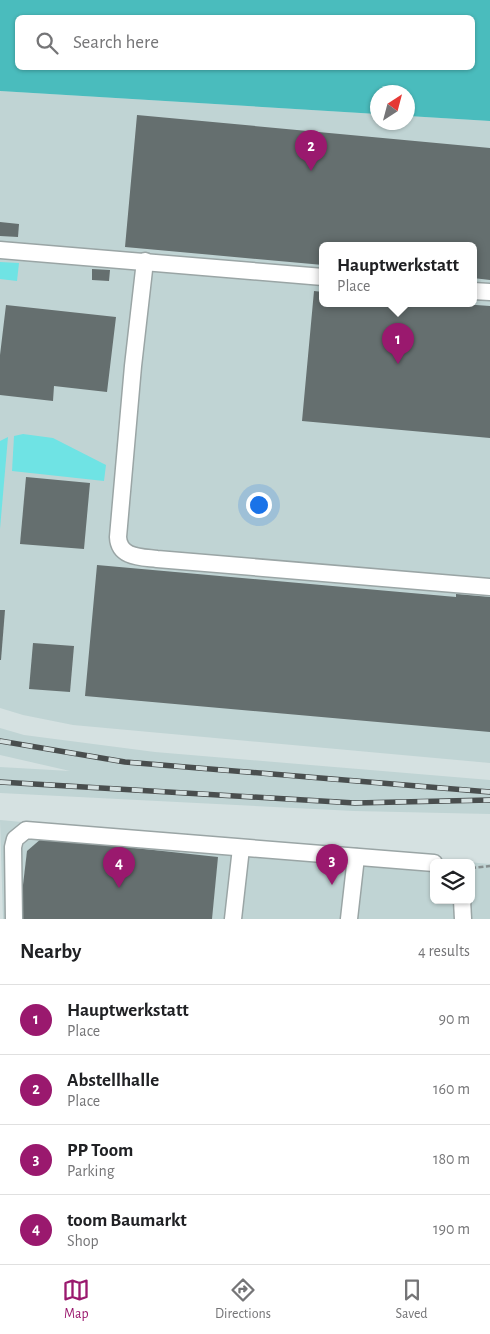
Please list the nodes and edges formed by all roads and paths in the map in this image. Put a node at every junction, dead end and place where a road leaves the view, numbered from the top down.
1 (0, 250) edge
2 (145, 261) junction
3 (319, 277) edge
4 (477, 291) edge
5 (490, 292) edge
6 (490, 586) edge
7 (241, 848) junction
8 (356, 857) junction
9 (430, 863) edge
10 (490, 866) edge
11 (475, 868) edge
12 (462, 904) edge
13 (14, 919) edge
14 (233, 919) edge
15 (349, 919) edge
16 (463, 919) edge

1 - 2 lane
2 - 3 lane
2 - 6 lane
4 - 5 lane
7 - 8 lane
7 - 13 lane
7 - 14 lane
8 - 9 lane
8 - 15 lane
10 - 11 path
12 - 16 lane

